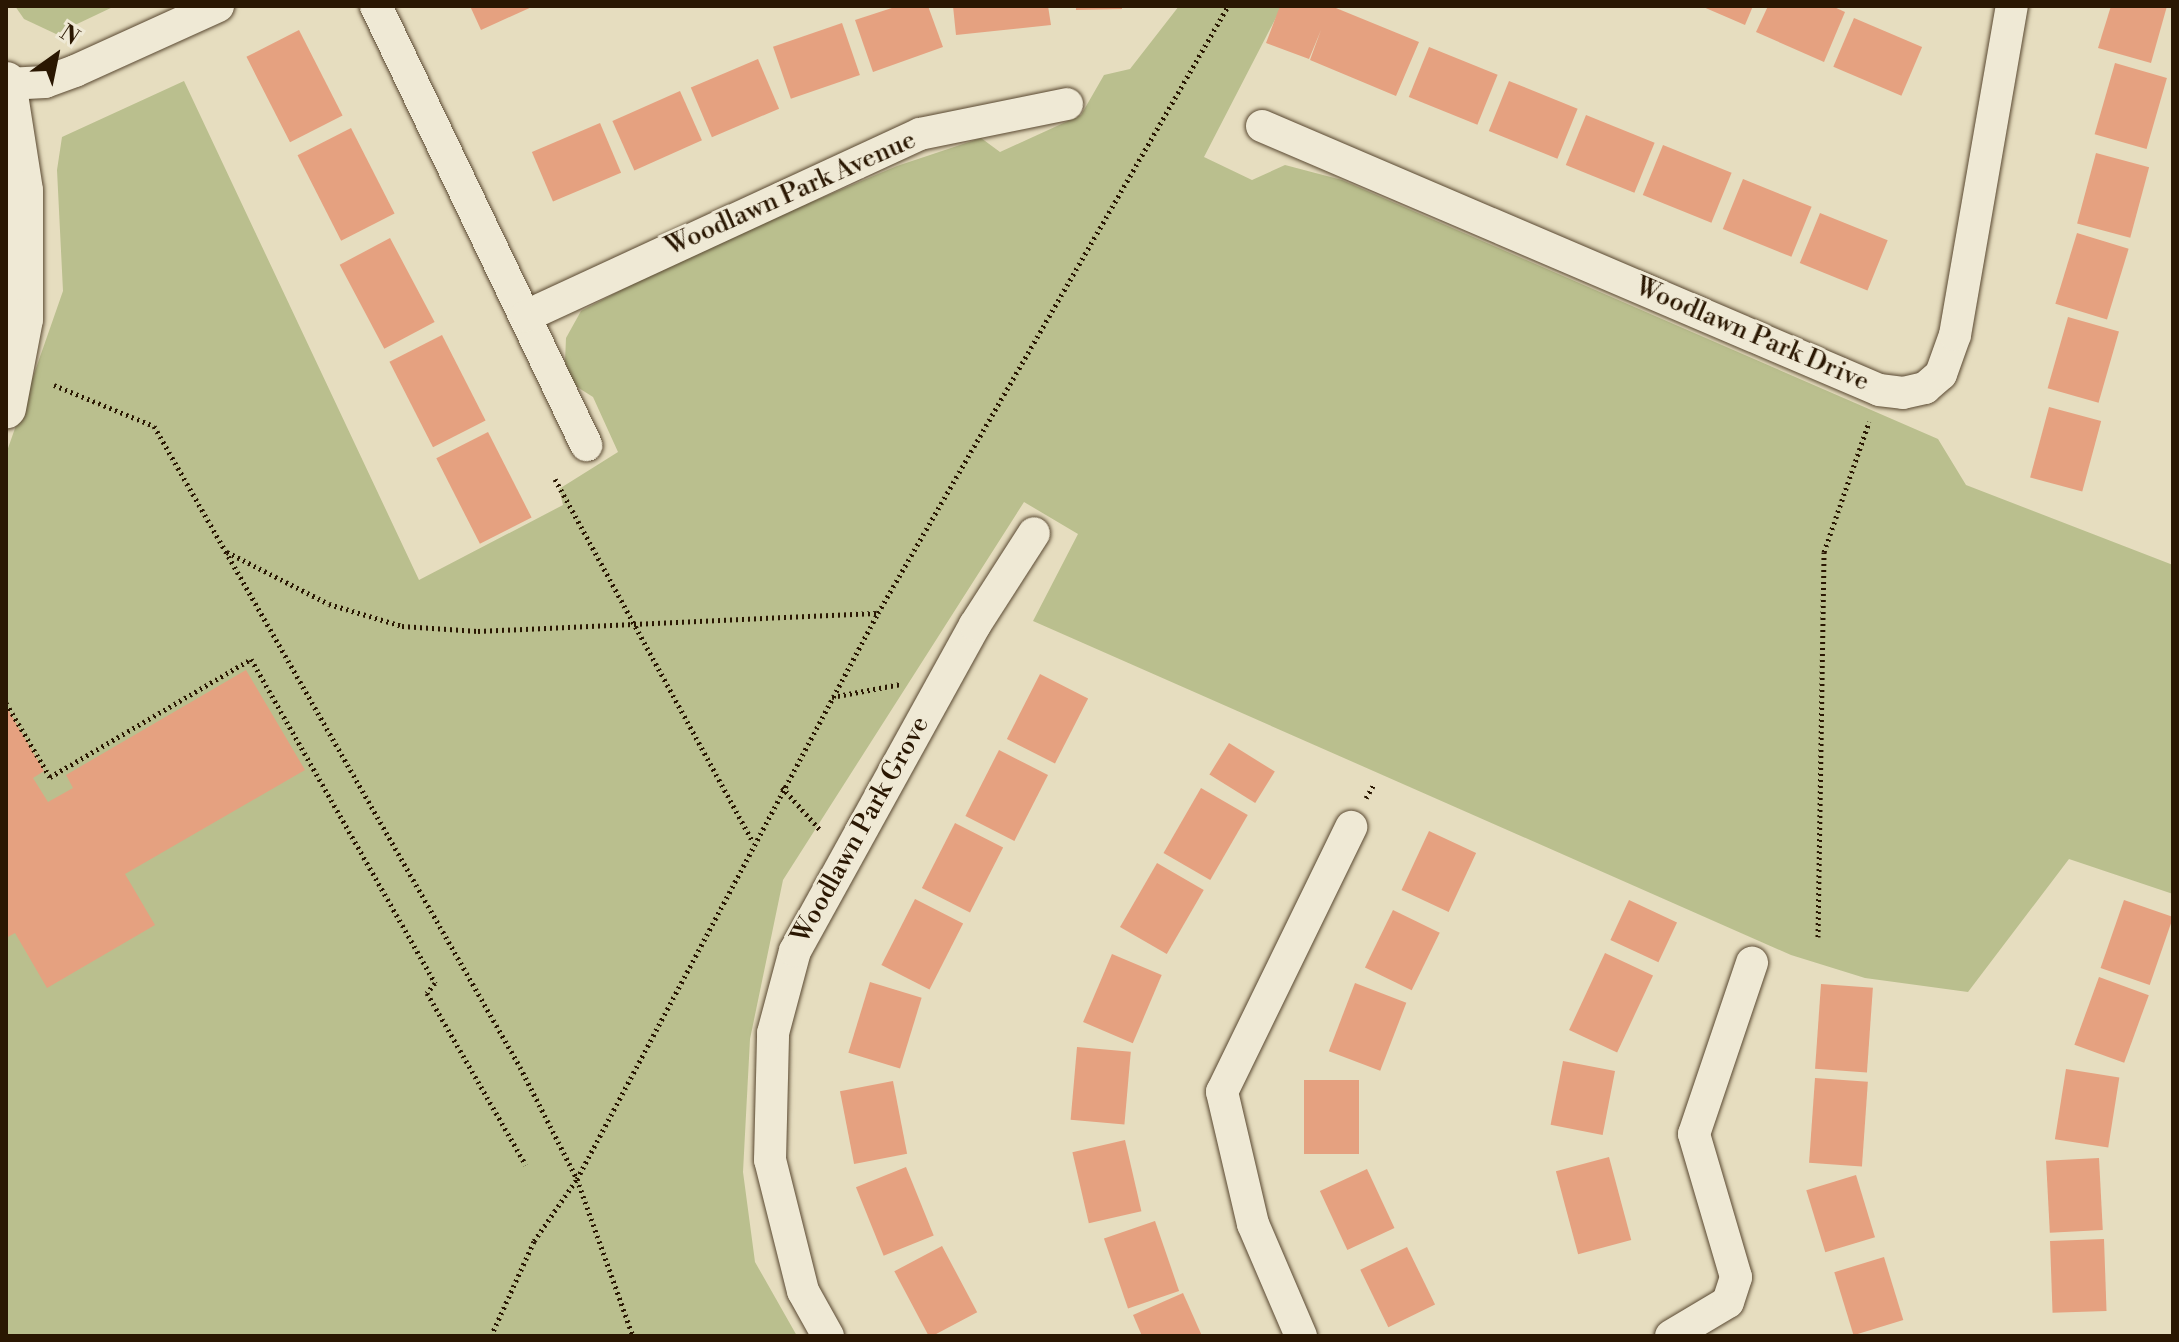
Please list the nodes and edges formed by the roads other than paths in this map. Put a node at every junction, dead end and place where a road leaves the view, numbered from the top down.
1 (218, 6) edge
2 (376, 6) edge
3 (2012, 6) edge
4 (6, 83) edge
5 (1067, 104) dead end
6 (1262, 126) dead end
7 (526, 316) junction
8 (6, 408) edge
9 (586, 445) dead end
10 (1034, 533) dead end
11 (1351, 827) dead end
12 (1752, 963) dead end
13 (828, 1336) edge
14 (1301, 1336) edge
15 (1671, 1336) edge

1 - 4 street
2 - 7 street
3 - 6 street, Woodlawn Park Drive
4 - 8 street
5 - 7 street, Woodlawn Park Avenue
7 - 9 street
10 - 13 street, Woodlawn Park Grove
11 - 14 street
12 - 15 street

